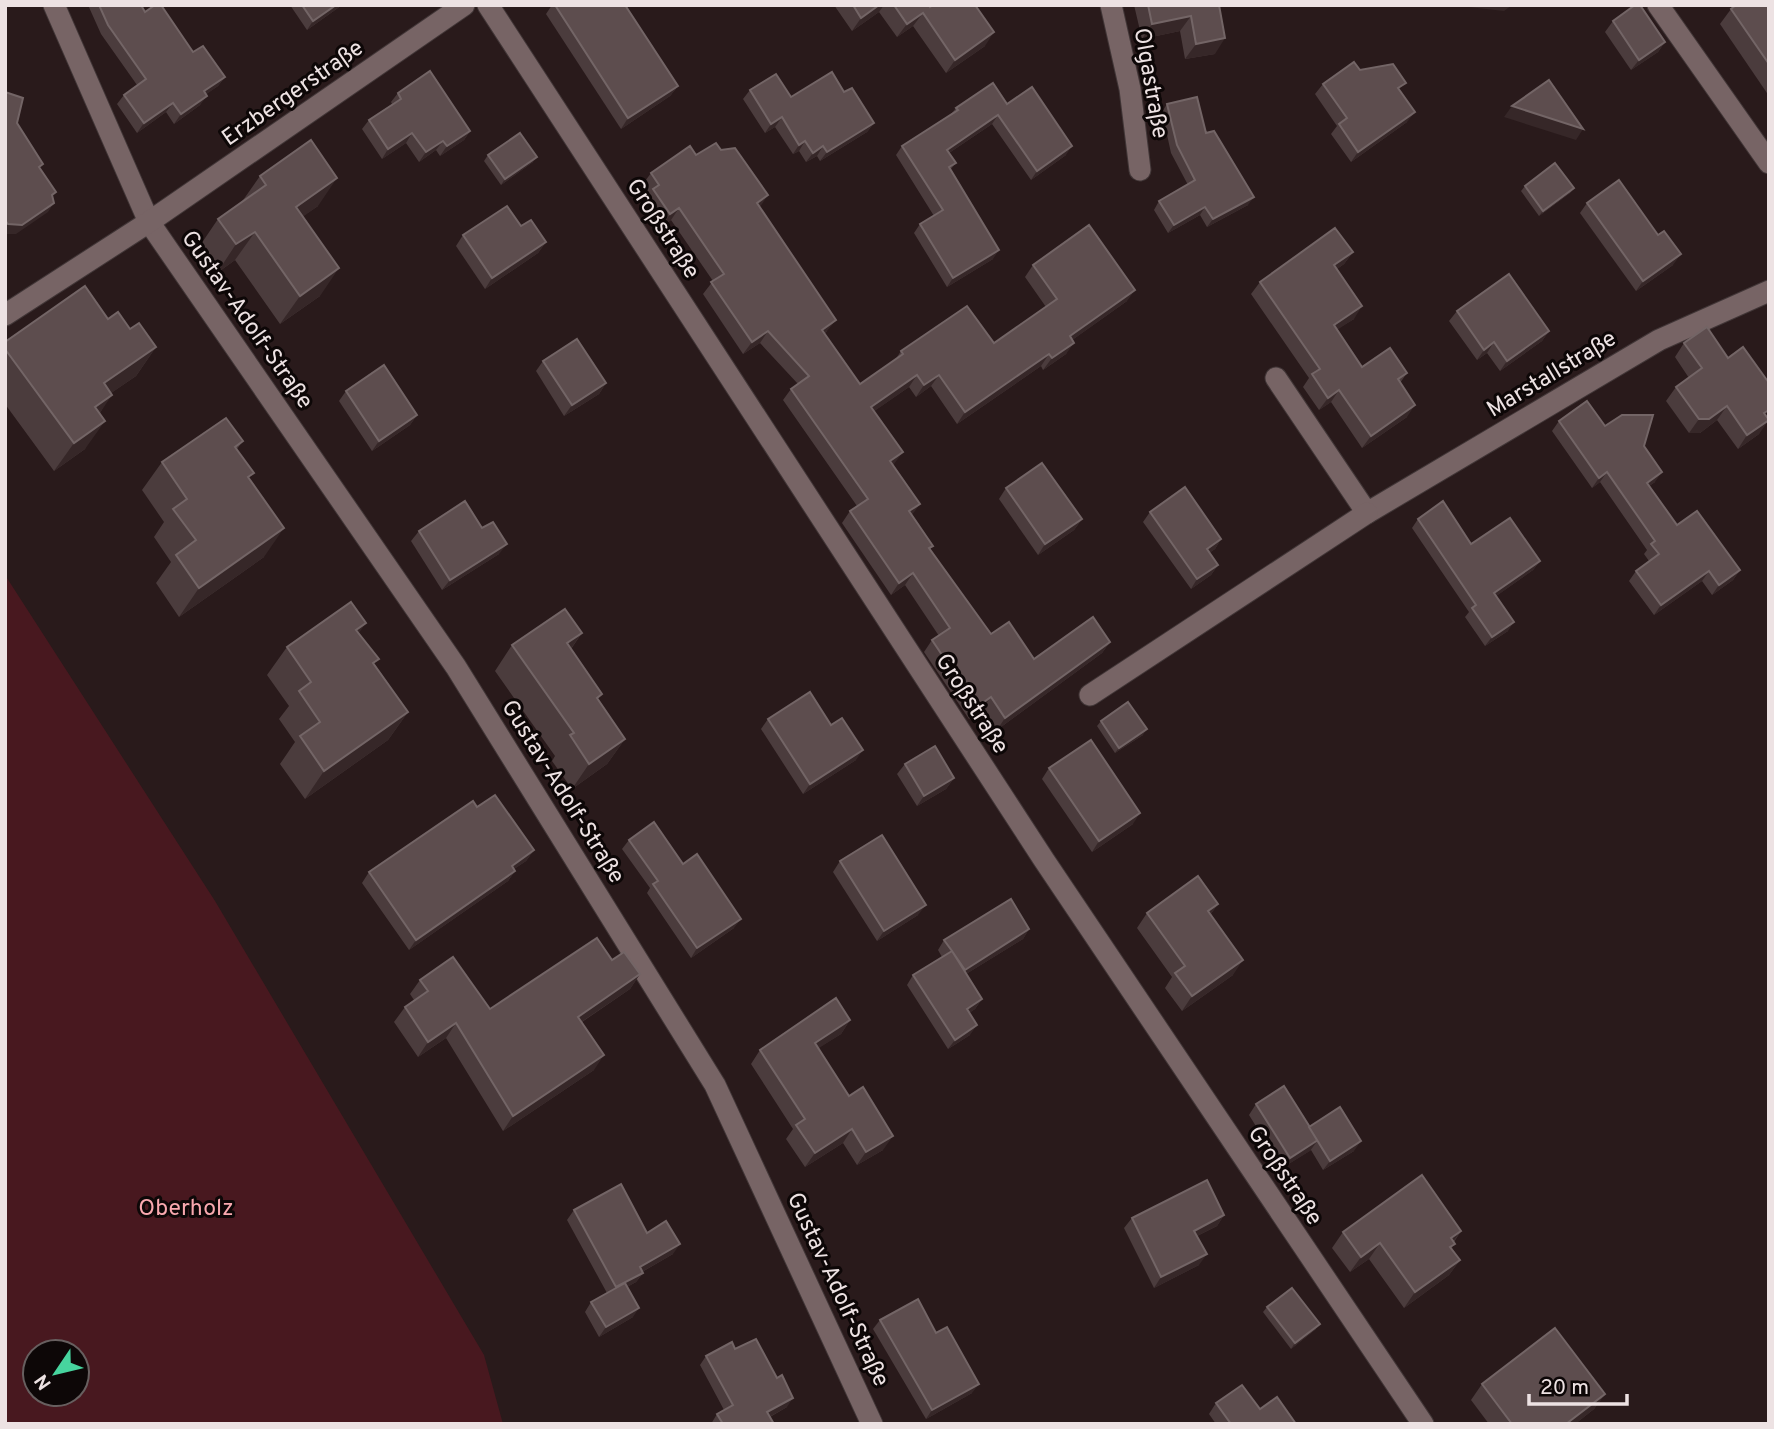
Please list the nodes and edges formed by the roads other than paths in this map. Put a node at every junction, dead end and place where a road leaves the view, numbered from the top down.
1 (54, 5) edge
2 (464, 5) edge
3 (488, 5) edge
4 (1111, 5) edge
5 (1658, 5) edge
6 (1769, 163) edge
7 (1140, 170) dead end
8 (149, 222) junction
9 (1769, 290) edge
10 (5, 315) edge
11 (1276, 378) dead end
12 (1367, 513) junction
13 (1090, 695) dead end
14 (872, 1424) edge
15 (1423, 1424) edge

1 - 8 street
2 - 8 street, Erzbergerstraße
3 - 15 street, Großstraße
4 - 7 street, Olgastraße
5 - 6 street
8 - 10 street, Erzbergerstraße
8 - 14 street, Gustav-Adolf-Straße
9 - 12 street, Marstallstraße
11 - 12 street
12 - 13 street, Marstallstraße

